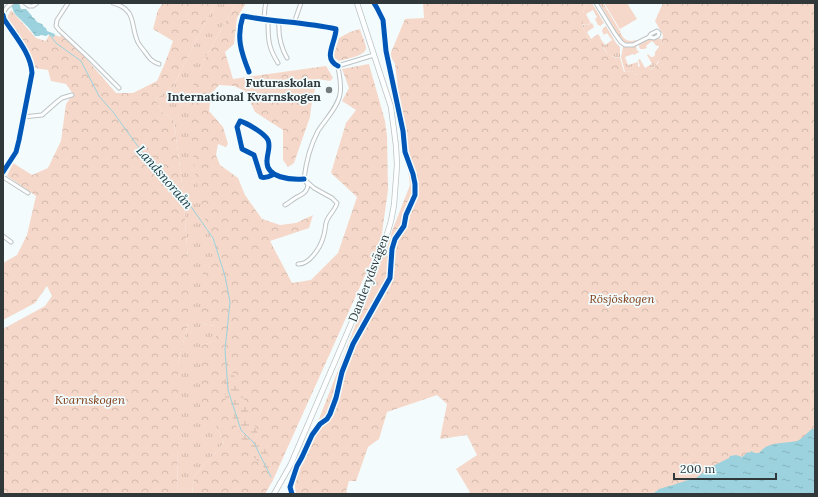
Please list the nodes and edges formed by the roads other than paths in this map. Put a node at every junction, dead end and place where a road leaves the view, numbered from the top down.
1 (12, 3) edge
2 (25, 3) edge
3 (37, 3) edge
4 (68, 3) edge
5 (113, 3) edge
6 (266, 3) edge
7 (301, 3) edge
8 (357, 3) edge
9 (596, 3) edge
10 (121, 4) edge
11 (3, 14) edge
12 (264, 19) junction
13 (268, 20) junction
14 (280, 21) junction
15 (294, 23) junction
16 (649, 37) dead end
17 (374, 55) junction
18 (287, 58) dead end
19 (278, 63) dead end
20 (159, 64) dead end
21 (338, 66) junction
22 (249, 72) dead end
23 (118, 88) dead end
24 (72, 95) dead end
25 (24, 117) junction
26 (3, 172) edge
27 (274, 174) junction
28 (3, 177) edge
29 (304, 179) junction
30 (28, 193) dead end
31 (285, 205) dead end
32 (3, 236) edge
33 (11, 242) dead end
34 (298, 264) dead end
35 (274, 494) edge

1 - 11 street
2 - 3 street
4 - 23 street
5 - 10 street
6 - 12 street
7 - 15 street
8 - 17 main road, Danderydsvägen
9 - 16 street
10 - 20 street
11 - 25 street
12 - 13 street
12 - 22 street
13 - 14 street
13 - 19 street
14 - 15 street
14 - 18 street
15 - 21 street
17 - 21 street
17 - 35 main road, Danderydsvägen
21 - 29 street
24 - 25 street
25 - 26 street
27 - 27 street
27 - 29 street
28 - 30 street
29 - 31 street
29 - 34 street
32 - 33 street

